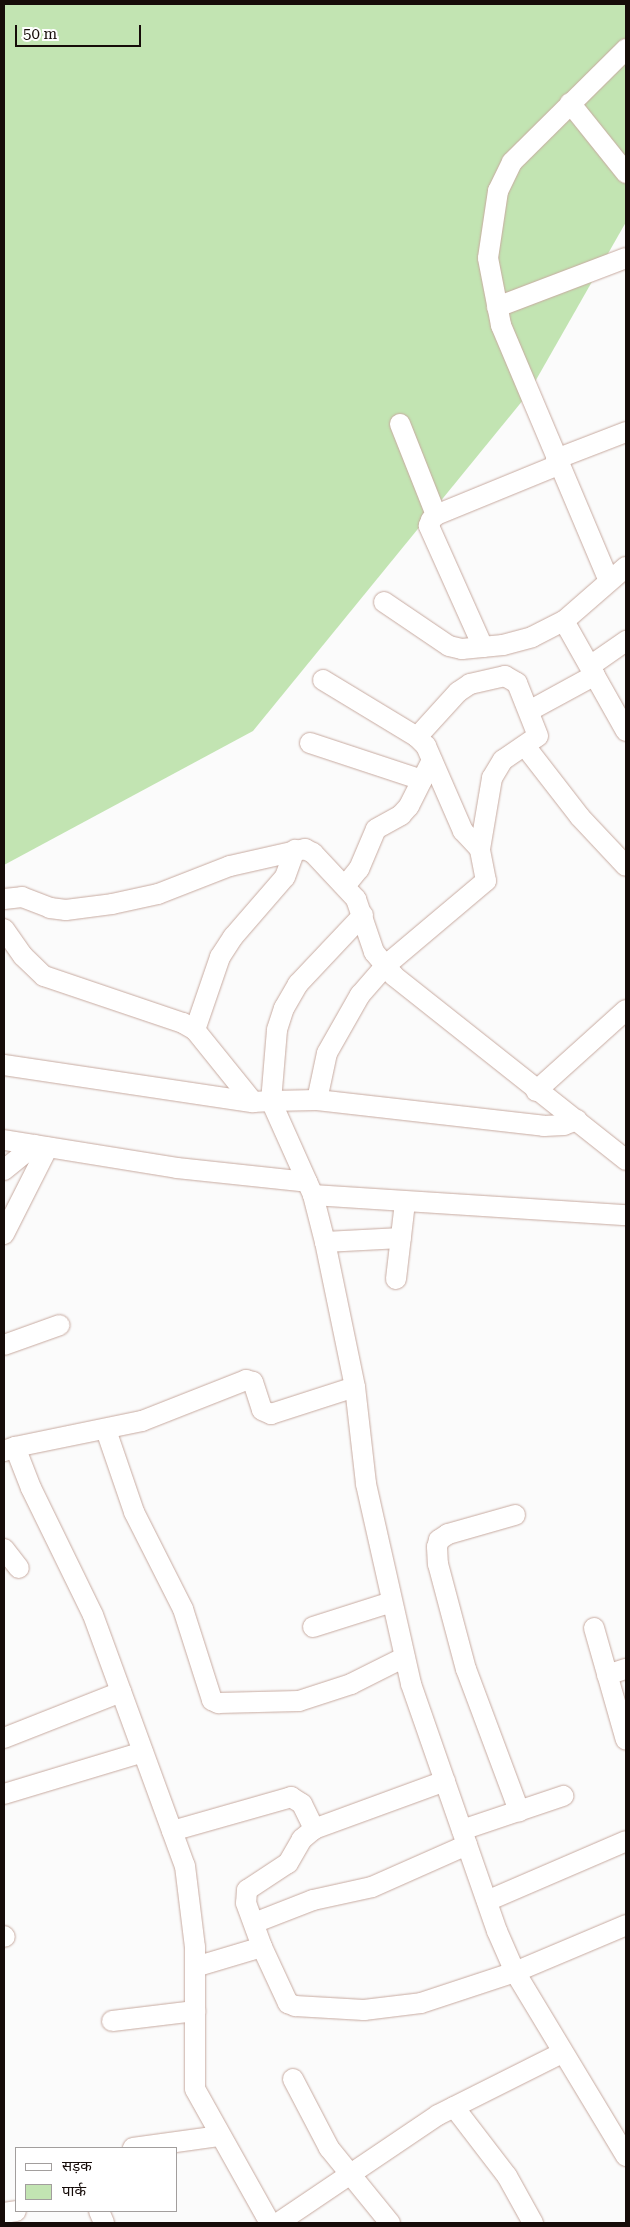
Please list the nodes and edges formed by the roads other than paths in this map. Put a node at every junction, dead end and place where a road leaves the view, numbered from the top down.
1 (623, 59) edge
2 (570, 103) junction
3 (626, 173) edge
4 (626, 258) edge
5 (496, 307) junction
6 (400, 424) dead end
7 (626, 432) edge
8 (557, 462) junction
9 (436, 515) junction
10 (626, 566) edge
11 (609, 582) junction
12 (384, 602) dead end
13 (564, 621) junction
14 (626, 641) edge
15 (483, 647) junction
16 (592, 670) junction
17 (323, 680) dead end
18 (530, 711) junction
19 (626, 731) edge
20 (417, 737) junction
21 (310, 742) dead end
22 (525, 746) junction
23 (432, 760) junction
24 (422, 780) junction
25 (480, 849) junction
26 (295, 850) junction
27 (626, 866) edge
28 (345, 886) junction
29 (4, 898) edge
30 (363, 915) junction
31 (4, 929) edge
32 (385, 966) junction
33 (626, 1010) edge
34 (195, 1030) junction
35 (4, 1064) edge
36 (536, 1091) junction
37 (317, 1100) junction
38 (262, 1101) junction
39 (577, 1120) junction
40 (4, 1140) edge
41 (42, 1146) junction
42 (626, 1160) edge
43 (4, 1170) edge
44 (310, 1189) junction
45 (405, 1202) junction
46 (626, 1215) edge
47 (4, 1234) edge
48 (401, 1238) junction
49 (325, 1242) junction
50 (396, 1279) dead end
51 (60, 1325) dead end
52 (4, 1345) edge
53 (355, 1387) junction
54 (106, 1430) junction
55 (9, 1449) edge
56 (515, 1516) dead end
57 (4, 1549) edge
58 (19, 1568) dead end
59 (392, 1602) junction
60 (313, 1627) dead end
61 (594, 1628) dead end
62 (405, 1657) junction
63 (626, 1669) edge
64 (607, 1675) junction
65 (121, 1692) junction
66 (4, 1738) edge
67 (626, 1740) edge
68 (143, 1752) junction
69 (445, 1781) junction
70 (4, 1794) edge
71 (563, 1796) dead end
72 (518, 1811) junction
73 (314, 1829) junction
74 (172, 1831) junction
75 (465, 1838) junction
76 (626, 1841) edge
77 (487, 1901) junction
78 (254, 1923) junction
79 (626, 1925) edge
80 (262, 1947) junction
81 (195, 1967) junction
82 (515, 1972) junction
83 (195, 2011) junction
84 (112, 2021) dead end
85 (562, 2053) junction
86 (293, 2079) dead end
87 (454, 2107) junction
88 (220, 2136) junction
89 (140, 2147) edge
90 (626, 2156) edge
91 (350, 2177) junction
92 (270, 2223) edge
93 (278, 2223) edge
94 (390, 2223) edge
95 (534, 2223) edge

1 - 2 street
2 - 3 street
2 - 5 street
4 - 5 street
5 - 8 street
6 - 9 street
7 - 8 street
8 - 9 street
8 - 11 street
9 - 15 street
10 - 11 street
11 - 13 street
12 - 15 street
13 - 15 street
13 - 16 street
14 - 16 street
16 - 18 street
16 - 19 street
17 - 20 street
18 - 20 street
18 - 22 street
20 - 23 street
21 - 24 street
22 - 25 street
22 - 27 street
23 - 24 street
23 - 25 street
24 - 28 street
25 - 32 street
26 - 28 street
26 - 29 street
26 - 34 street
28 - 30 street
30 - 32 street
30 - 38 street
31 - 34 street
32 - 36 street
32 - 37 street
33 - 36 street
34 - 38 street
35 - 38 street
36 - 39 street
37 - 38 street
37 - 39 street
38 - 44 street
39 - 42 street
40 - 41 street
41 - 43 street
41 - 44 street
41 - 47 street
44 - 45 street
44 - 49 street
45 - 46 street
45 - 48 street
48 - 49 street
48 - 50 street
49 - 53 street
51 - 52 street
53 - 54 street
53 - 59 street
54 - 55 street
54 - 62 street
55 - 65 street
56 - 72 street
57 - 58 street
59 - 60 street
59 - 62 street
61 - 64 street
62 - 69 street
63 - 64 street
64 - 67 street
65 - 66 street
65 - 68 street
68 - 70 street
68 - 74 street
69 - 73 street
69 - 75 street
71 - 72 street
72 - 75 street
73 - 74 street
73 - 78 street
74 - 81 street
75 - 77 street
75 - 78 street
76 - 77 street
77 - 82 street
78 - 80 street
79 - 82 street
80 - 81 street
80 - 82 street
81 - 83 street
82 - 85 street
83 - 84 street
83 - 88 street
85 - 87 street
85 - 90 street
86 - 91 street
87 - 91 street
87 - 95 street
88 - 89 street
88 - 92 street
91 - 93 street
91 - 94 street

